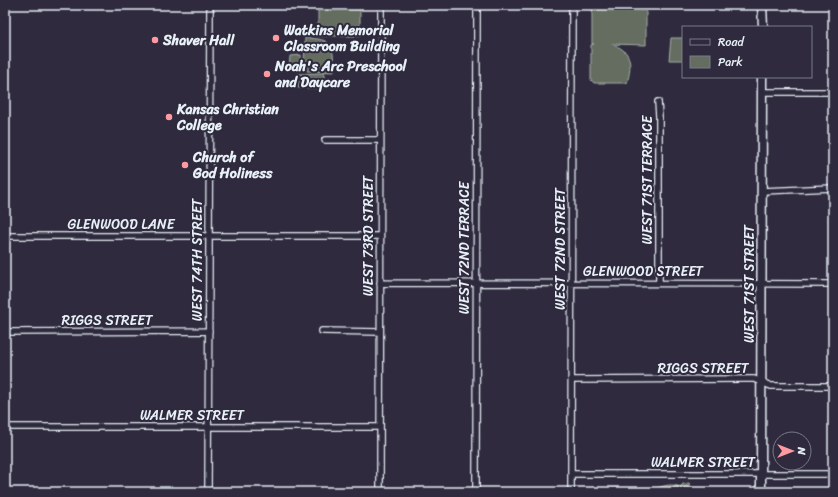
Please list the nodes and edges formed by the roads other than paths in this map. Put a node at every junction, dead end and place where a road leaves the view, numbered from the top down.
1 (210, 5) edge
2 (380, 5) edge
3 (475, 5) edge
4 (572, 5) edge
5 (762, 5) edge
6 (762, 26) edge
7 (762, 78) edge
8 (762, 92) junction
9 (833, 92) edge
10 (658, 102) dead end
11 (325, 140) dead end
12 (380, 140) junction
13 (833, 188) edge
14 (762, 191) junction
15 (5, 236) edge
16 (209, 236) junction
17 (380, 236) junction
18 (380, 283) junction
19 (572, 283) junction
20 (659, 283) junction
21 (476, 284) junction
22 (762, 284) junction
23 (833, 284) edge
24 (209, 331) junction
25 (322, 331) dead end
26 (5, 332) edge
27 (380, 332) junction
28 (572, 380) junction
29 (762, 382) junction
30 (833, 386) edge
31 (208, 426) junction
32 (5, 427) edge
33 (380, 427) junction
34 (572, 474) junction
35 (762, 474) junction
36 (833, 474) edge
37 (208, 492) edge
38 (380, 492) edge
39 (476, 492) edge
40 (571, 492) edge
41 (761, 492) edge

1 - 16 street, WEST 74TH STREET
2 - 12 street, WEST 73RD STREET
3 - 21 street, WEST 72ND TERRACE
4 - 19 street, WEST 72ND STREET
5 - 6 street
7 - 8 street, WEST 71ST STREET
8 - 9 street
8 - 14 street, WEST 71ST STREET
10 - 20 street, WEST 71ST TERRACE
11 - 12 street
12 - 17 street, WEST 73RD STREET
13 - 14 street
14 - 22 street, WEST 71ST STREET
15 - 16 street, GLENWOOD LANE
16 - 17 street, GLENWOOD LANE
16 - 24 street, WEST 74TH STREET
17 - 18 street, WEST 73RD STREET
18 - 21 street, GLENWOOD STREET
18 - 27 street, WEST 73RD STREET
19 - 20 street, GLENWOOD STREET
19 - 21 street, GLENWOOD STREET
19 - 28 street, WEST 72ND STREET
20 - 22 street, GLENWOOD STREET
21 - 39 street, WEST 72ND TERRACE
22 - 23 street, GLENWOOD STREET
22 - 29 street, WEST 71ST STREET
24 - 26 street, RIGGS STREET
24 - 31 street, WEST 74TH STREET
25 - 27 street
27 - 33 street, WEST 73RD STREET
28 - 29 street, RIGGS STREET
28 - 34 street, WEST 72ND STREET
29 - 30 street, RIGGS STREET
29 - 35 street, WEST 71ST STREET
31 - 32 street, WALMER STREET
31 - 33 street, WALMER STREET
31 - 37 street, WEST 74TH STREET
33 - 38 street, WEST 73RD STREET
34 - 35 street, WALMER STREET
34 - 40 street, WEST 72ND STREET
35 - 36 street, WALMER STREET
35 - 41 street, WEST 71ST STREET

